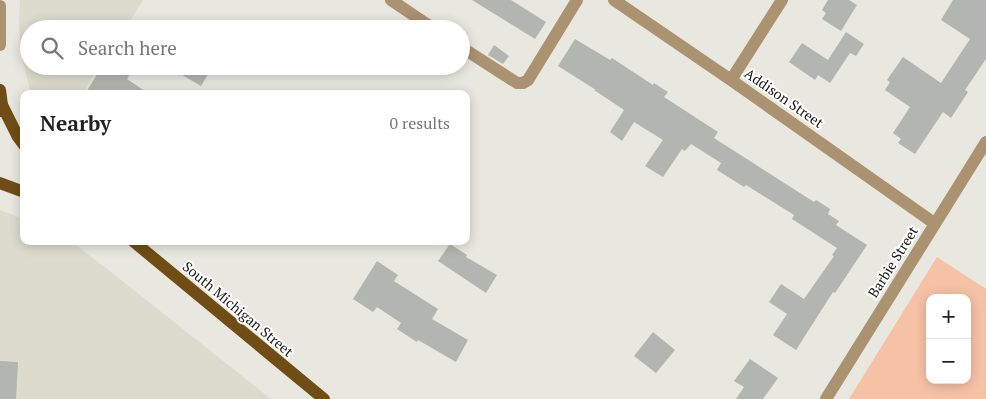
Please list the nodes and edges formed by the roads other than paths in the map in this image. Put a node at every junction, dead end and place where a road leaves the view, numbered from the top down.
1 (391, 0) edge
2 (577, 0) edge
3 (614, 0) edge
4 (782, 0) edge
5 (0, 6) edge
6 (421, 20) edge
7 (0, 45) edge
8 (470, 53) edge
9 (731, 80) junction
10 (0, 90) edge
11 (1, 111) edge
12 (20, 139) edge
13 (986, 142) edge
14 (0, 183) edge
15 (20, 190) edge
16 (934, 223) junction
17 (138, 245) edge
18 (324, 399) edge
19 (826, 399) edge

1 - 6 street
2 - 8 street
3 - 9 street, Addison Street
4 - 9 street
5 - 7 street
9 - 16 street, Addison Street
10 - 11 main road
11 - 12 main road
13 - 16 street, Barbie Street
14 - 15 main road
16 - 19 street, Barbie Street
17 - 18 main road, South Michigan Street

